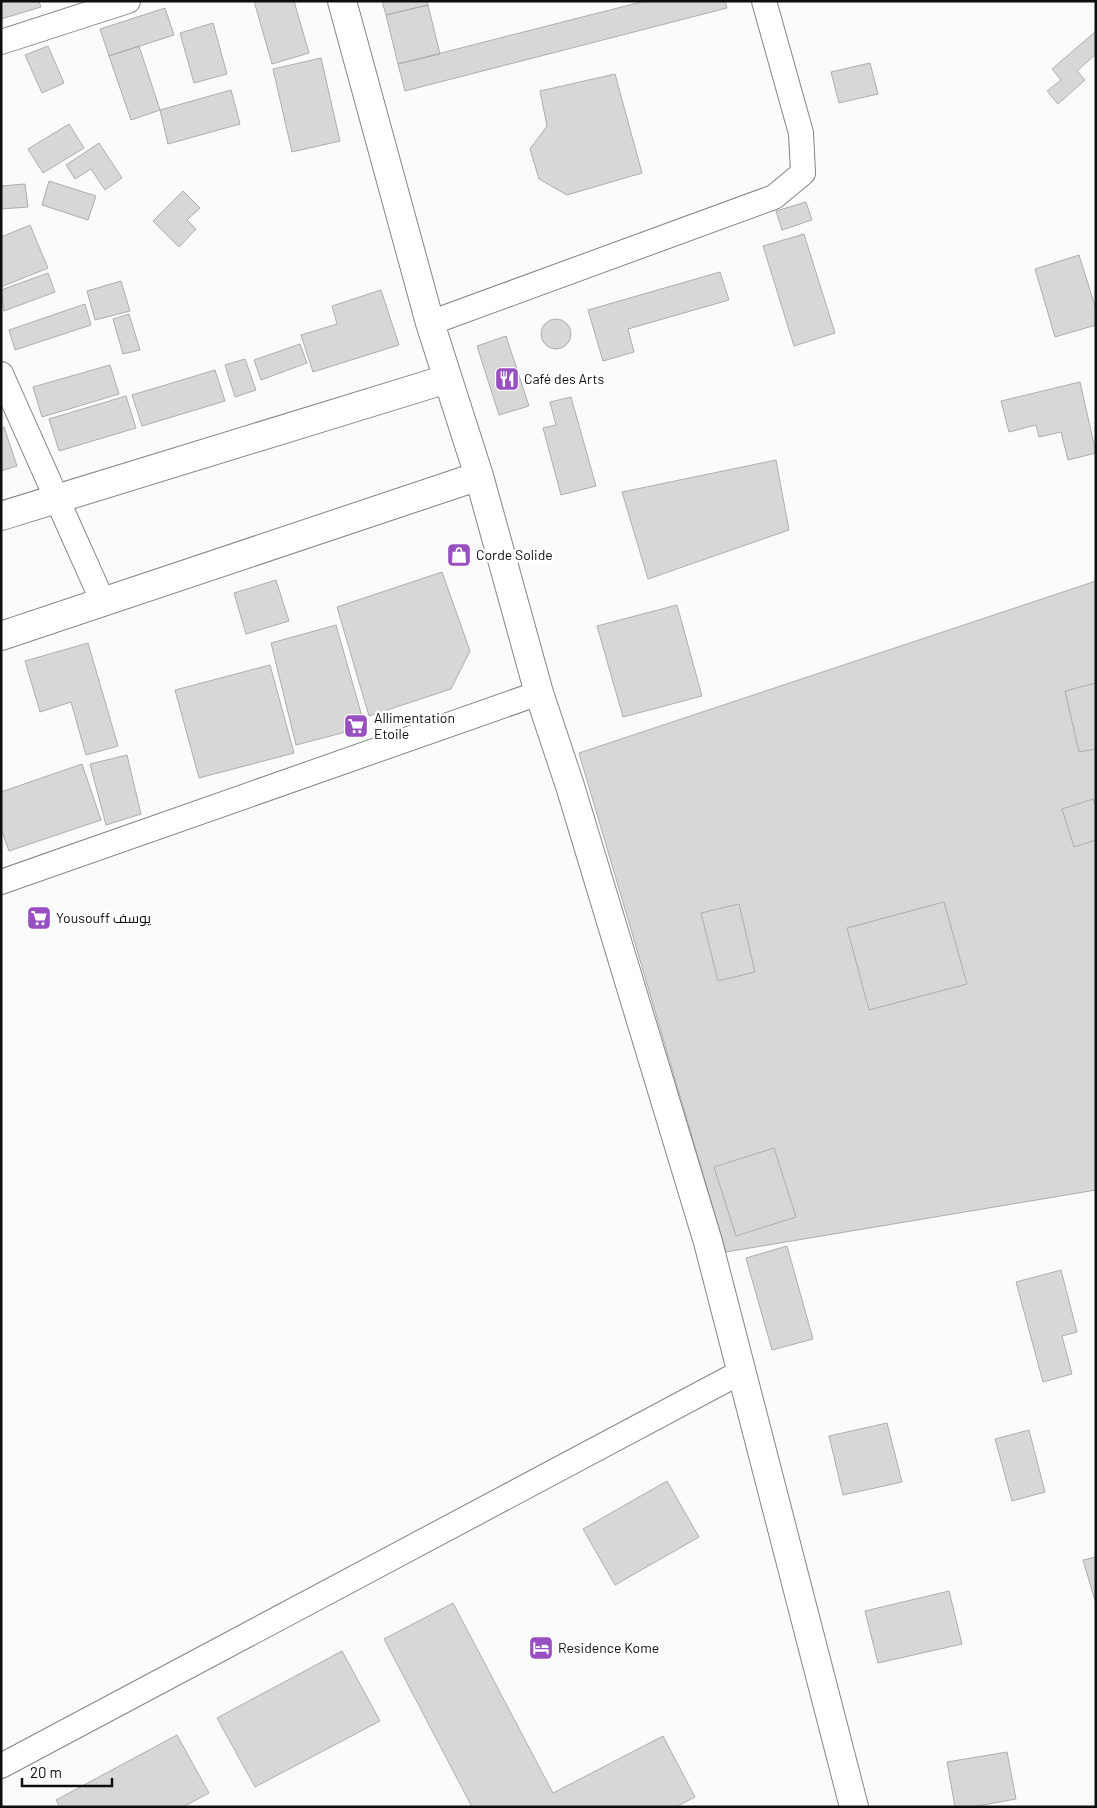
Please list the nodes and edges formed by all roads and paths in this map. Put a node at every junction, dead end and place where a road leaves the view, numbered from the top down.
1 (128, 1) edge
2 (342, 1) edge
3 (764, 1) edge
4 (1, 42) edge
5 (430, 323) junction
6 (1, 374) edge
7 (447, 379) junction
8 (479, 476) junction
9 (56, 499) junction
10 (1, 516) edge
11 (103, 602) junction
12 (1, 636) edge
13 (539, 693) junction
14 (1, 882) edge
15 (741, 1372) junction
16 (1, 1766) edge
17 (854, 1807) edge

1 - 4 street
2 - 5 street
3 - 5 street
5 - 7 street
6 - 9 street
7 - 8 street
7 - 9 street
8 - 11 street
8 - 13 street
9 - 10 street
9 - 11 street
11 - 12 street
13 - 14 street
13 - 15 street
15 - 16 street
15 - 17 street

